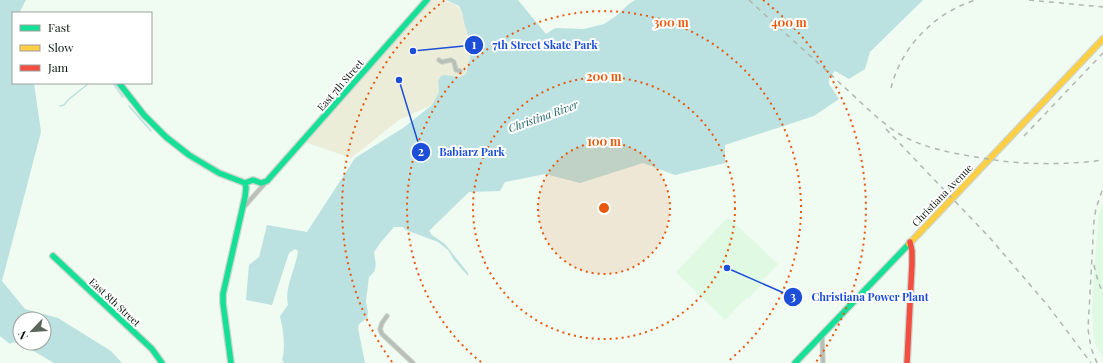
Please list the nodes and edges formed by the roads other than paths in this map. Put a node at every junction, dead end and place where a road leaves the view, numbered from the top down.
1 (427, 0) edge
2 (1103, 39) edge
3 (439, 60) dead end
4 (460, 71) dead end
5 (120, 84) edge
6 (267, 181) junction
7 (245, 183) junction
8 (242, 210) junction
9 (910, 242) junction
10 (53, 256) dead end
11 (387, 316) dead end
12 (822, 334) junction
13 (162, 363) edge
14 (231, 363) edge
15 (413, 363) edge
16 (794, 363) edge
17 (823, 363) edge
18 (907, 363) edge

1 - 6 street, East 7th Street
2 - 9 street, Christiana Avenue
3 - 4 street
5 - 7 street
6 - 7 street
6 - 8 street, East 7th Street
7 - 8 street, East 7th Street
8 - 14 street, East 7th Street
9 - 12 street, Christiana Avenue
9 - 18 street
10 - 13 street, East 8th Street
11 - 15 street
12 - 16 street, Christiana Avenue
12 - 17 street

